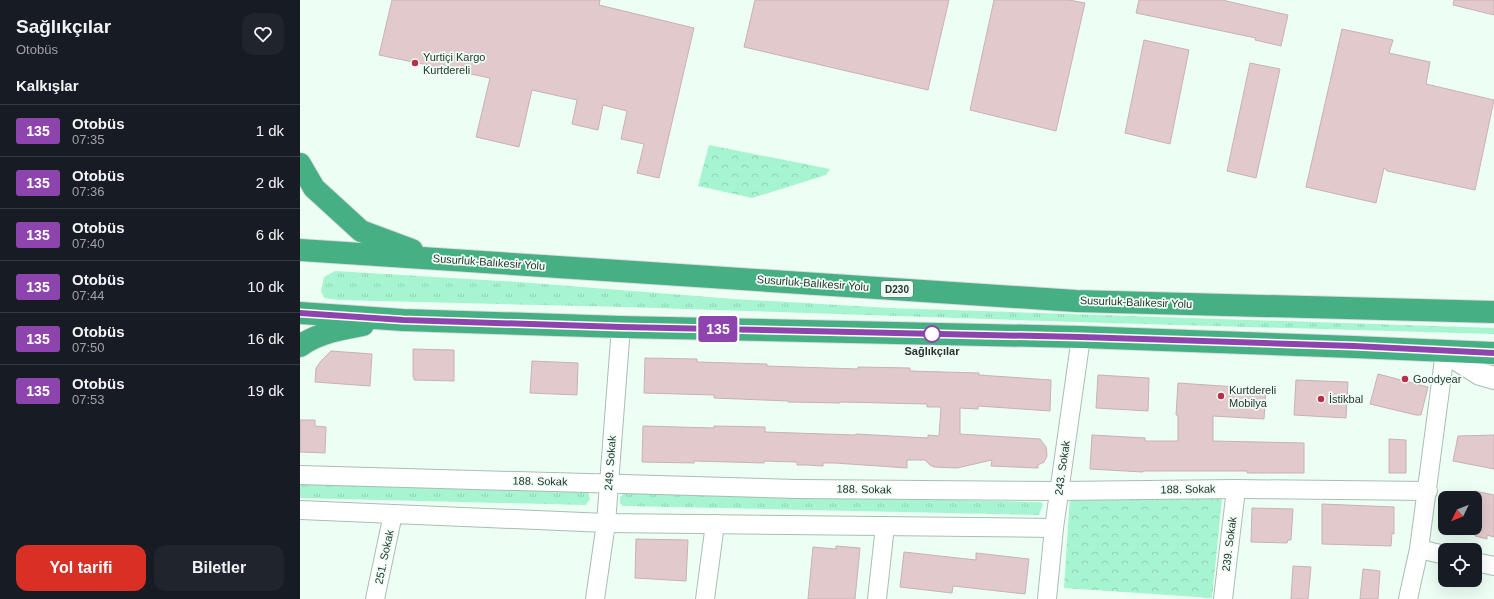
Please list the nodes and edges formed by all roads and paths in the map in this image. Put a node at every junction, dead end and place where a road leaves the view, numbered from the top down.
1 (300, 164) edge
2 (300, 250) edge
3 (436, 259) junction
4 (1494, 312) edge
5 (300, 313) edge
6 (403, 320) junction
7 (621, 327) junction
8 (1081, 337) junction
9 (300, 346) edge
10 (1445, 352) junction
11 (1494, 353) edge
12 (1494, 378) edge
13 (300, 475) edge
14 (609, 483) junction
15 (1236, 489) junction
16 (1059, 491) junction
17 (1428, 491) junction
18 (300, 510) edge
19 (393, 514) junction
20 (606, 523) junction
21 (715, 524) junction
22 (885, 526) junction
23 (1054, 528) junction
24 (1419, 549) junction
25 (1438, 553) edge
26 (1482, 563) edge
27 (1494, 566) edge
28 (375, 599) edge
29 (595, 599) edge
30 (705, 599) edge
31 (877, 599) edge
32 (1047, 599) edge
33 (1223, 599) edge
34 (1408, 599) edge

1 - 3 highway
2 - 3 highway, Susurluk-Balıkesir Yolu / D230
3 - 4 highway, Susurluk-Balıkesir Yolu / D230
5 - 6 highway
6 - 7 highway
6 - 9 highway
7 - 8 highway
7 - 14 street, 249. Sokak
8 - 10 highway
8 - 16 street, 243. Sokak
10 - 11 highway
10 - 12 main road
10 - 17 street
13 - 14 street, 188. Sokak
14 - 16 street, 188. Sokak
14 - 20 street, 249. Sokak
15 - 16 street, 188. Sokak
15 - 17 street, 188. Sokak
15 - 33 street, 239. Sokak
16 - 23 street, 243. Sokak
17 - 24 street
18 - 19 street
19 - 20 street
19 - 28 street, 251. Sokak
20 - 21 street
20 - 29 street, 249. Sokak
21 - 22 street
21 - 30 street
22 - 23 street
22 - 31 street
23 - 32 street, 243. Sokak
24 - 25 street
24 - 34 street
26 - 27 street

